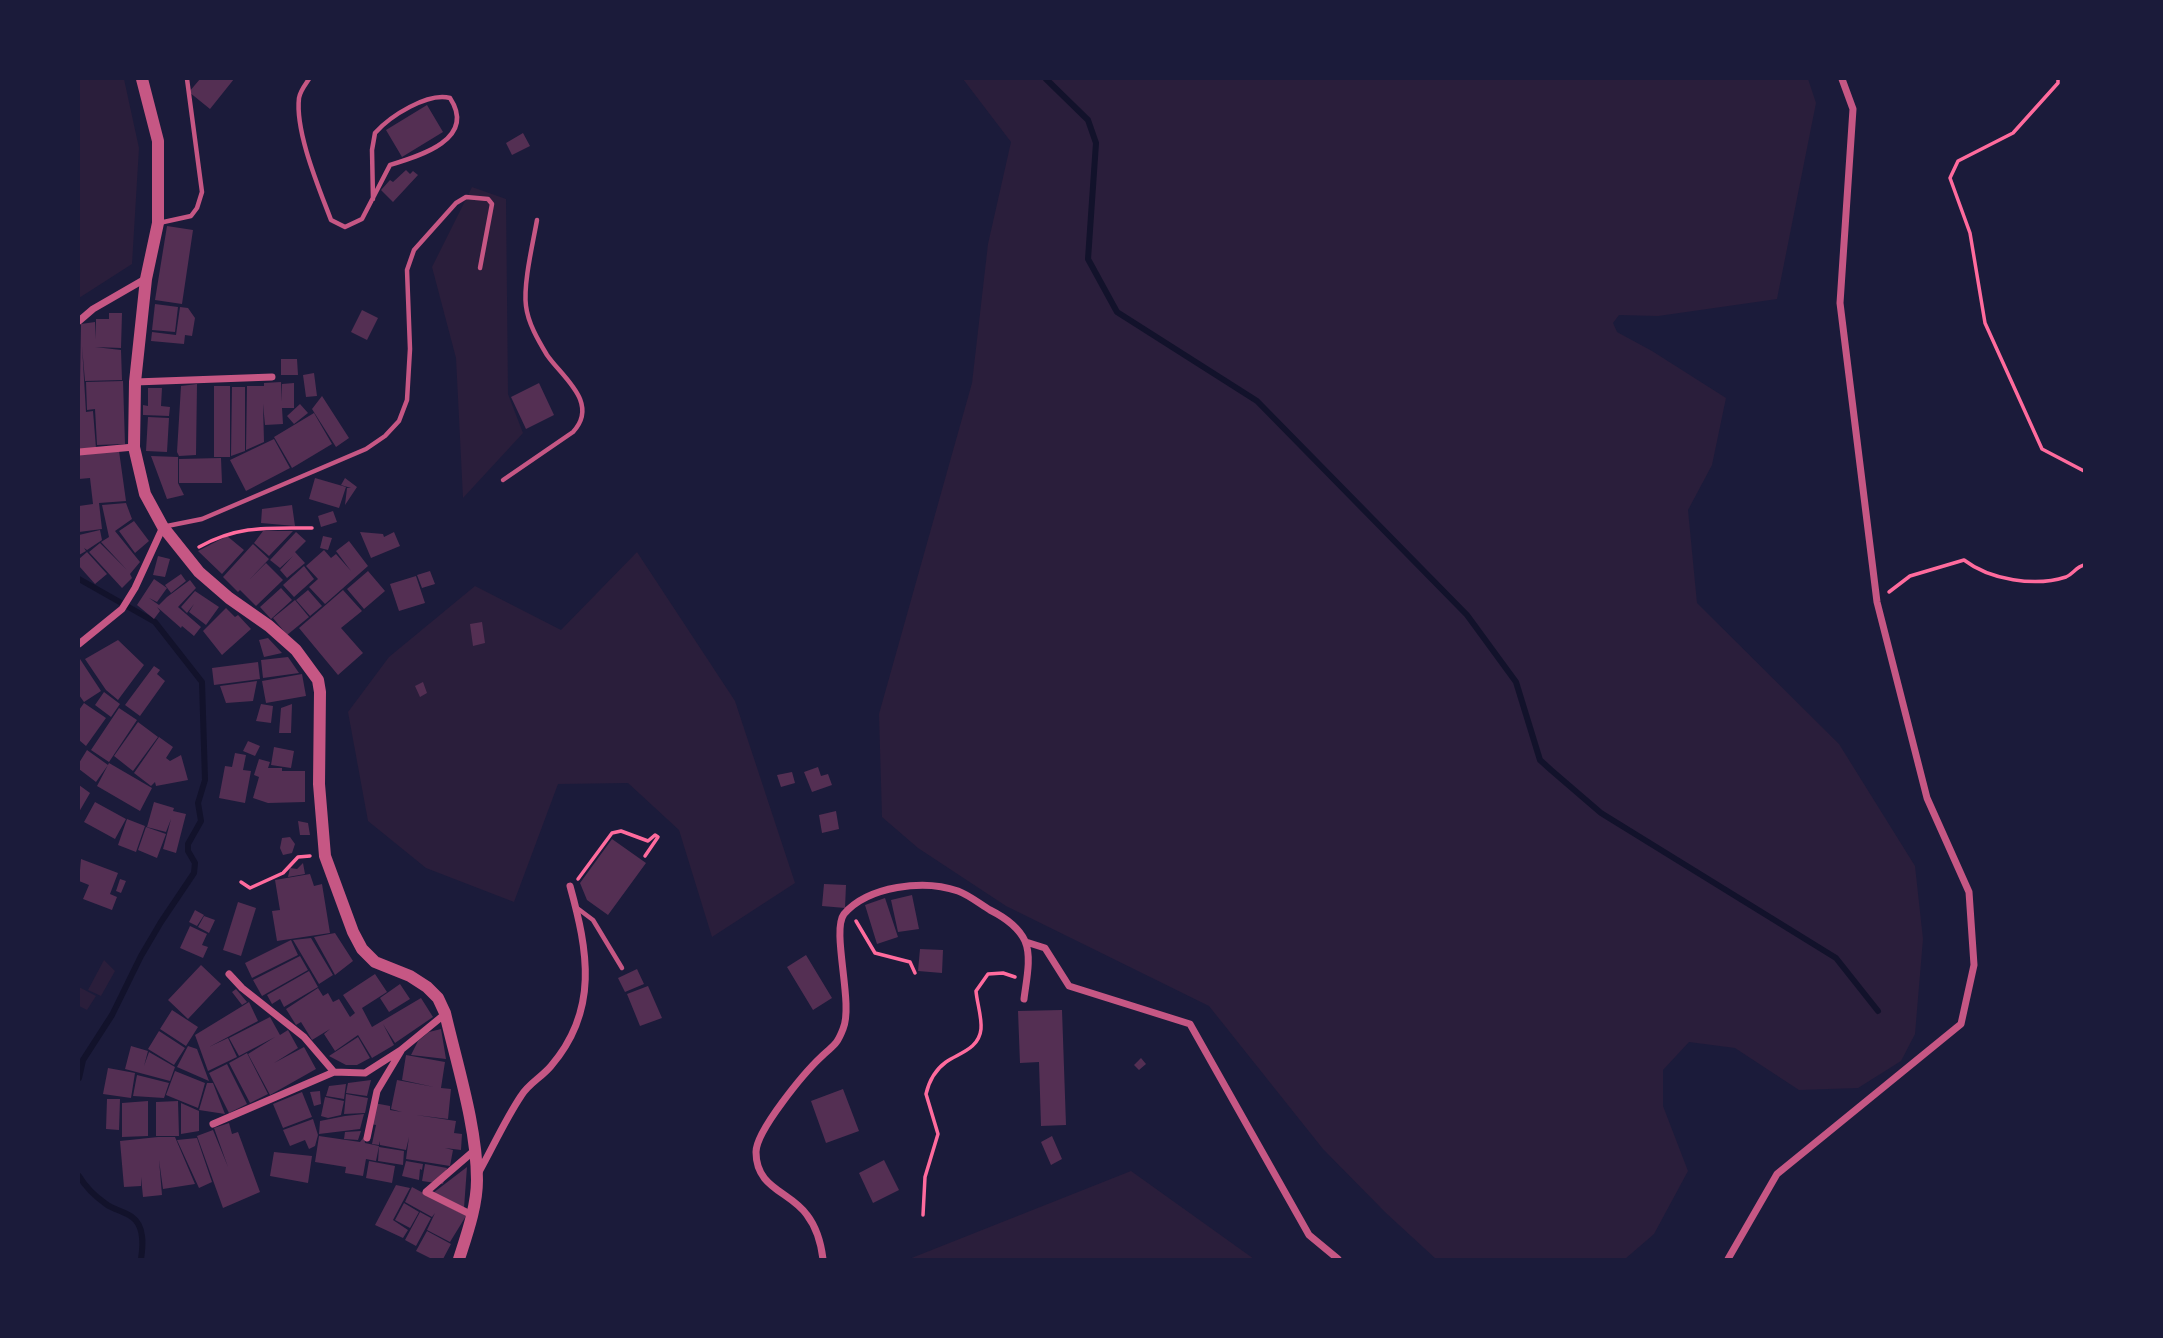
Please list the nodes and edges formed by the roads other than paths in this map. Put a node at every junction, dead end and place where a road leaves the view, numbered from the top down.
1 (142, 79) edge
2 (187, 79) edge
3 (309, 79) edge
4 (1842, 79) edge
5 (373, 199) junction
6 (537, 220) dead end
7 (158, 223) junction
8 (480, 268) dead end
9 (146, 279) junction
10 (79, 321) edge
11 (272, 377) dead end
12 (135, 382) junction
13 (134, 447) junction
14 (79, 453) edge
15 (503, 480) dead end
16 (163, 527) junction
17 (79, 643) edge
18 (570, 886) road end
19 (576, 907) junction
20 (1026, 942) junction
21 (622, 968) dead end
22 (229, 974) dead end
23 (1024, 999) dead end
24 (445, 1013) junction
25 (401, 1050) junction
26 (334, 1072) junction
27 (213, 1124) dead end
28 (367, 1138) dead end
29 (476, 1149) junction
30 (477, 1176) junction
31 (472, 1214) junction
32 (459, 1259) edge
33 (823, 1259) edge
34 (1338, 1259) edge
35 (1728, 1259) edge

1 - 7 street
2 - 7 lane
3 - 5 lane
4 - 35 street
5 - 5 lane
6 - 15 lane
7 - 9 street
8 - 16 lane
9 - 10 street
9 - 12 street
11 - 12 street
12 - 13 street
13 - 14 street
13 - 16 street
16 - 17 street
16 - 24 street
18 - 19 street
19 - 21 lane
19 - 30 street
20 - 23 street
20 - 33 street
20 - 34 street
22 - 26 street
24 - 25 street
24 - 29 street
25 - 26 street
25 - 28 street
26 - 27 street
29 - 30 street
29 - 31 street
30 - 31 street
31 - 32 street

